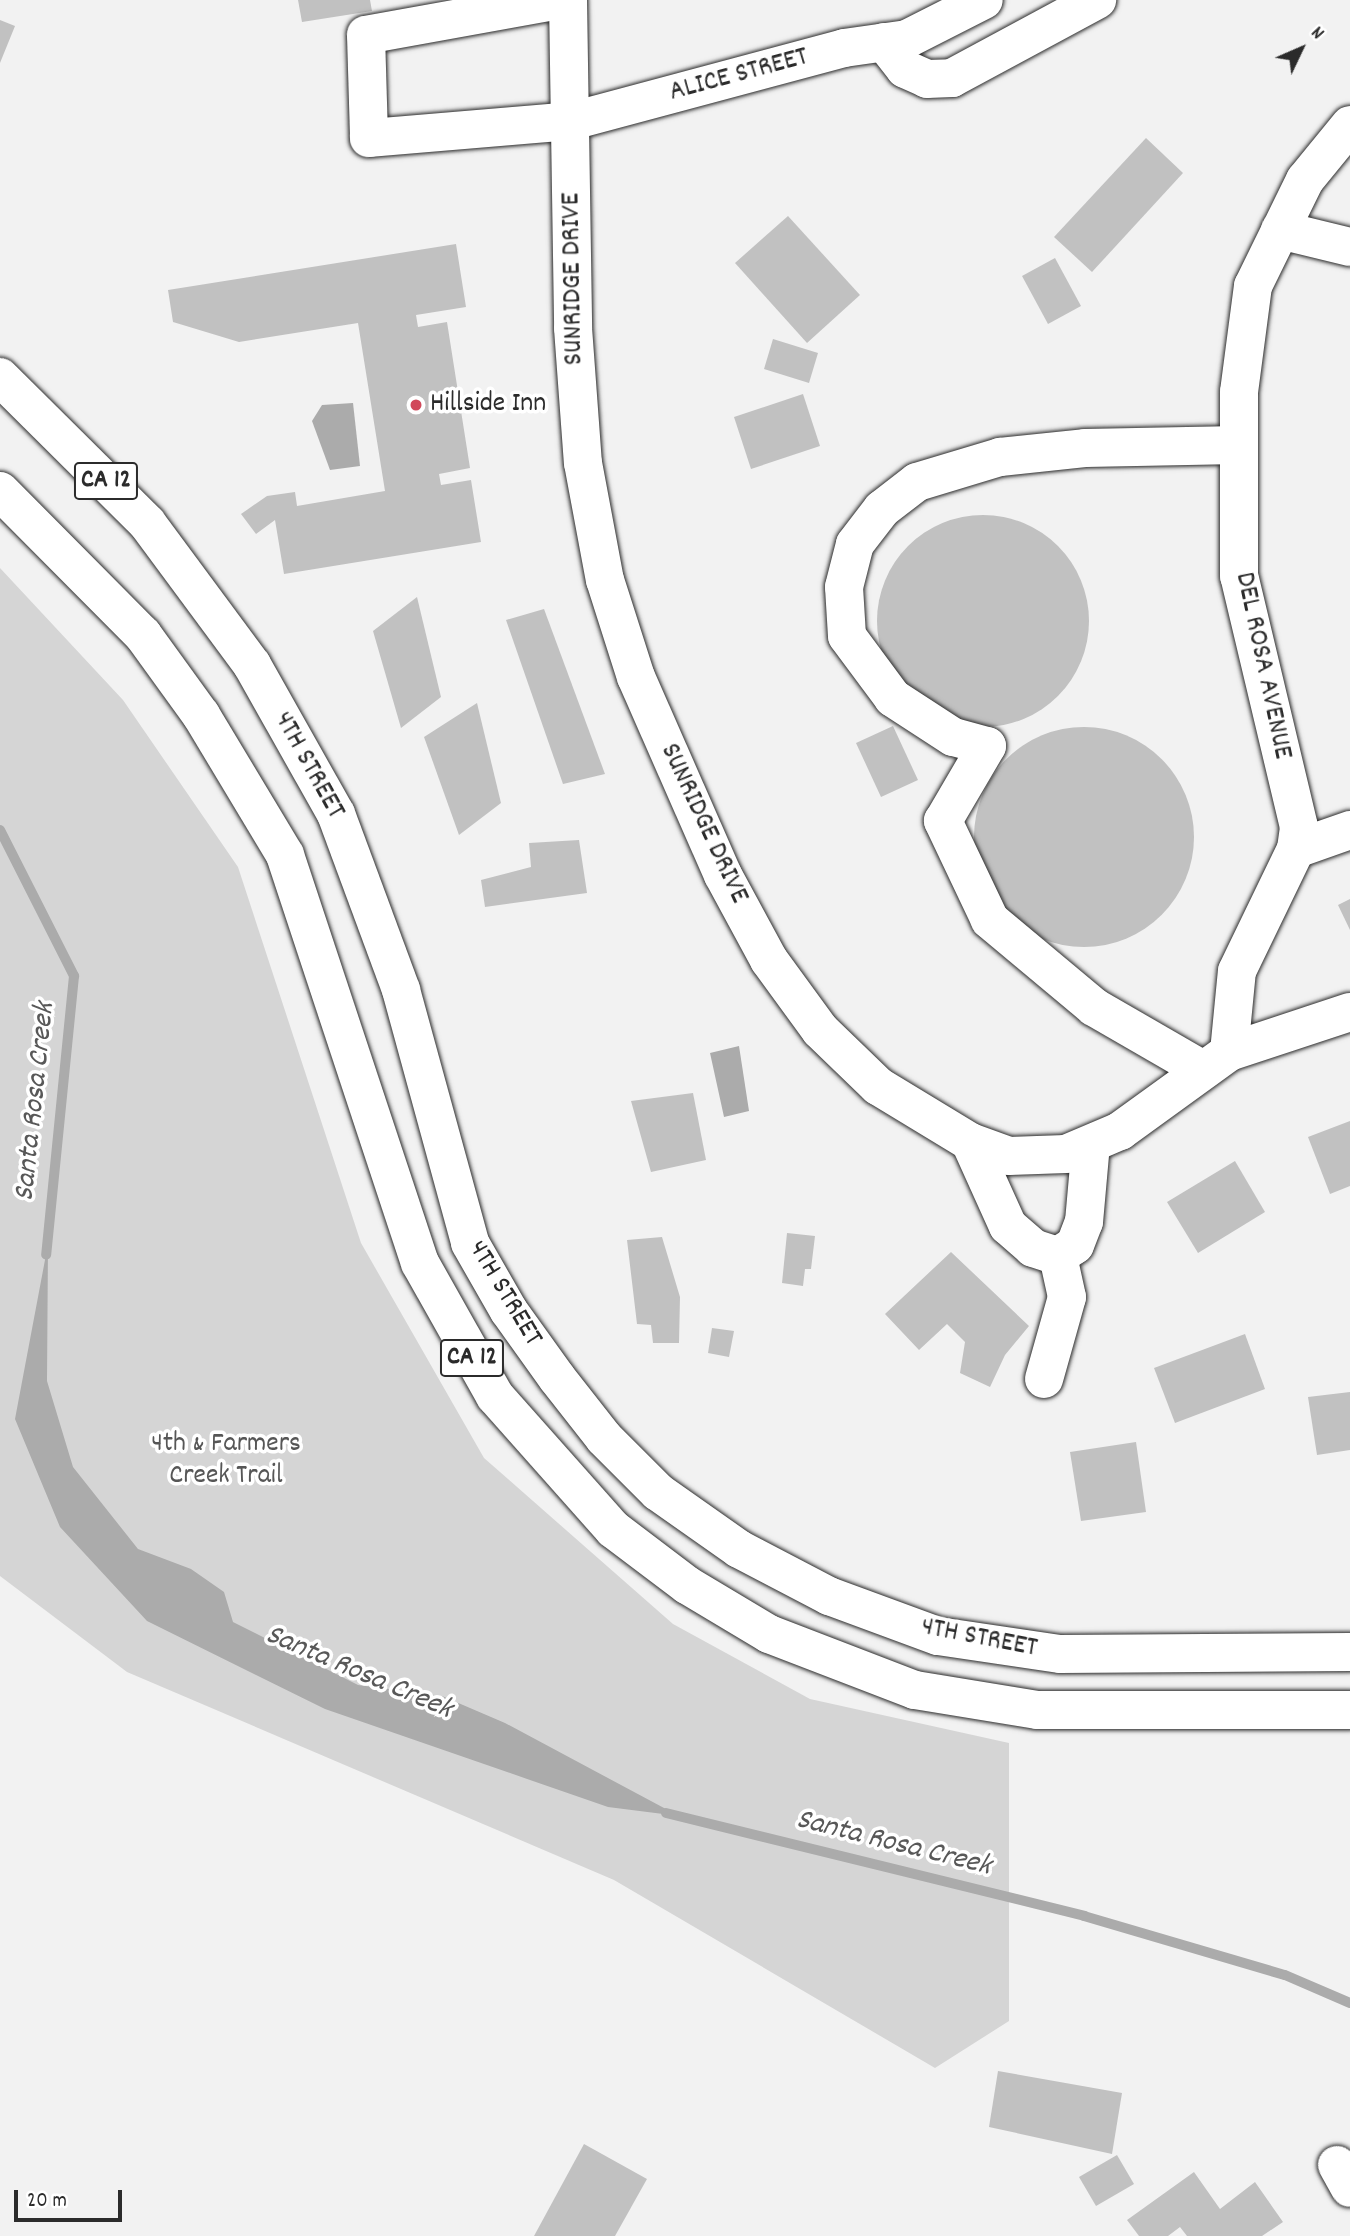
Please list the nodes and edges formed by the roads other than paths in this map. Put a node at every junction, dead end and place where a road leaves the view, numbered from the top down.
1 (560, 0) edge
2 (568, 0) edge
3 (921, 0) edge
4 (984, 0) edge
5 (1097, 0) edge
6 (895, 40) junction
7 (572, 121) junction
8 (1350, 125) edge
9 (1280, 230) junction
10 (1350, 247) edge
11 (0, 377) edge
12 (1239, 445) junction
13 (0, 491) edge
14 (1350, 831) edge
15 (1296, 849) junction
16 (1350, 1012) edge
17 (1216, 1061) junction
18 (970, 1142) junction
19 (1091, 1144) junction
20 (1058, 1256) junction
21 (1044, 1379) dead end
22 (1350, 1652) edge
23 (1350, 1710) edge

1 - 7 main road, ALICE STREET
2 - 7 main road, SUNRIDGE DRIVE
3 - 6 main road
4 - 6 main road, ALICE STREET
5 - 6 main road
6 - 7 main road, ALICE STREET
7 - 18 main road, SUNRIDGE DRIVE
8 - 9 main road, DEL ROSA AVENUE
9 - 10 main road
9 - 12 main road, DEL ROSA AVENUE
11 - 22 main road, 4TH STREET / CA 12
12 - 15 main road, DEL ROSA AVENUE
12 - 17 main road
13 - 23 main road, 4TH STREET / CA 12
14 - 15 main road
15 - 17 main road, DEL ROSA AVENUE
16 - 17 main road, SUNRIDGE DRIVE
17 - 19 main road, SUNRIDGE DRIVE
18 - 19 main road, SUNRIDGE DRIVE
18 - 20 main road
19 - 20 main road
20 - 21 main road

